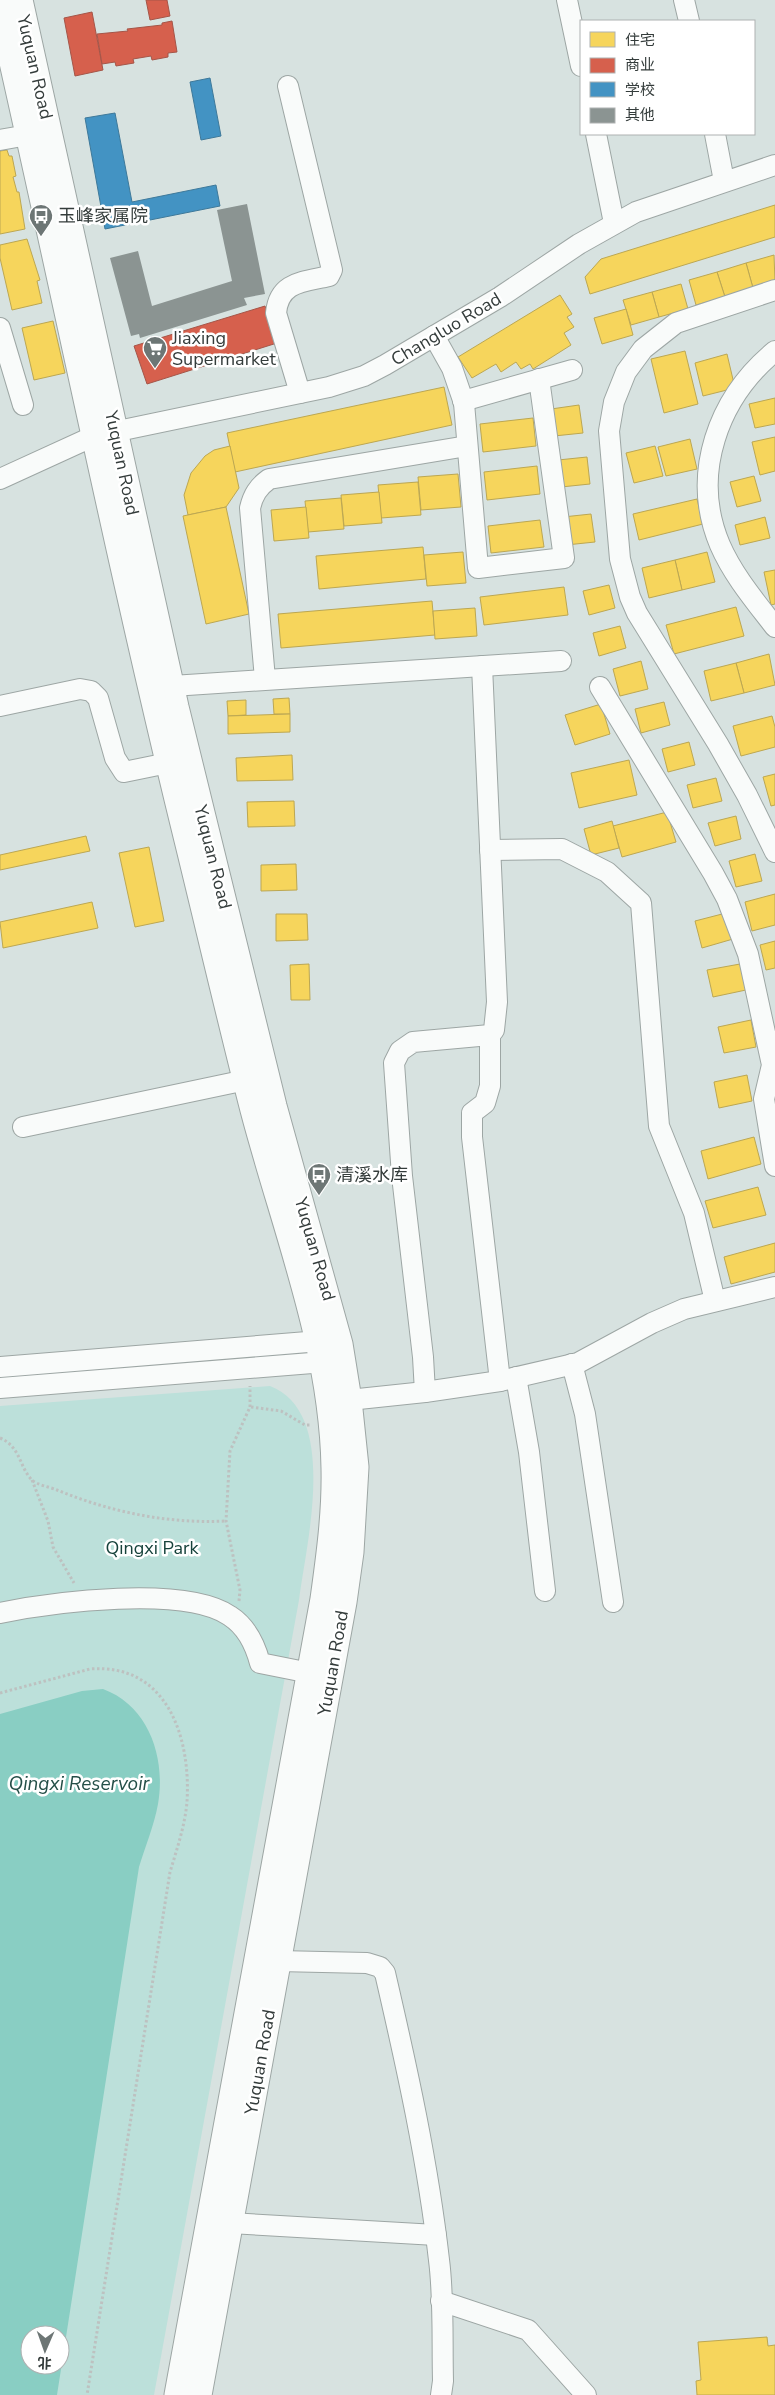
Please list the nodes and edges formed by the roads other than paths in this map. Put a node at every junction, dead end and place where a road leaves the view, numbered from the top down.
1 (20, 0) edge
2 (567, 0) edge
3 (684, 0) edge
4 (0, 9) edge
5 (689, 20) edge
6 (580, 61) edge
7 (288, 86) dead end
8 (28, 134) junction
9 (596, 135) edge
10 (715, 135) edge
11 (0, 140) edge
12 (775, 164) edge
13 (724, 181) junction
14 (614, 223) junction
15 (775, 290) edge
16 (0, 328) edge
17 (434, 336) junction
18 (775, 351) edge
19 (572, 370) dead end
20 (540, 379) junction
21 (300, 393) junction
22 (463, 401) junction
23 (23, 405) dead end
24 (105, 434) junction
25 (467, 446) junction
26 (0, 479) edge
27 (775, 627) edge
28 (561, 661) dead end
29 (482, 666) junction
30 (265, 679) junction
31 (172, 686) junction
32 (600, 686) dead end
33 (0, 706) edge
34 (168, 763) junction
35 (490, 850) junction
36 (775, 852) edge
37 (490, 1035) junction
38 (773, 1065) edge
39 (246, 1080) junction
40 (23, 1128) dead end
41 (775, 1166) edge
42 (775, 1287) edge
43 (715, 1301) junction
44 (331, 1351) junction
45 (572, 1364) junction
46 (0, 1367) edge
47 (508, 1379) junction
48 (0, 1388) edge
49 (425, 1392) junction
50 (349, 1400) junction
51 (545, 1591) dead end
52 (613, 1602) dead end
53 (0, 1613) edge
54 (310, 1673) junction
55 (278, 1961) junction
56 (230, 2223) junction
57 (436, 2234) junction
58 (441, 2301) junction
59 (177, 2395) edge
60 (198, 2395) edge
61 (441, 2395) edge
62 (586, 2395) edge

1 - 24 main road, Yuquan Road
2 - 6 street
3 - 5 street
4 - 8 main road, Yuquan Road
7 - 21 street
8 - 11 street
8 - 24 main road, Yuquan Road
9 - 14 street
10 - 13 street
12 - 13 street, Changluo Road
13 - 14 street, Changluo Road
14 - 17 street, Changluo Road
15 - 36 street
16 - 23 street
17 - 21 street, Changluo Road
17 - 22 street
18 - 27 street
19 - 20 street
20 - 22 street
20 - 25 street
21 - 24 street, Changluo Road
22 - 25 street
24 - 26 street, Changluo Road
24 - 31 main road, Yuquan Road
24 - 34 main road, Yuquan Road
25 - 30 street
28 - 29 street
29 - 30 street
29 - 35 street
30 - 31 street
31 - 44 main road, Yuquan Road
32 - 38 street
33 - 34 street
34 - 39 main road, Yuquan Road
35 - 37 street
35 - 43 street
37 - 47 street
37 - 49 street
38 - 41 street
39 - 40 street
39 - 44 main road, Yuquan Road
42 - 43 street
43 - 45 street
44 - 46 street
44 - 48 street
44 - 50 main road, Yuquan Road
44 - 54 main road, Yuquan Road
45 - 47 street
45 - 52 street
47 - 49 street
47 - 51 street
49 - 50 street
50 - 55 main road, Yuquan Road
53 - 54 street
54 - 59 main road, Yuquan Road
55 - 56 main road, Yuquan Road
55 - 57 street
56 - 57 street
56 - 60 main road, Yuquan Road
57 - 58 street
58 - 61 street
58 - 62 street

